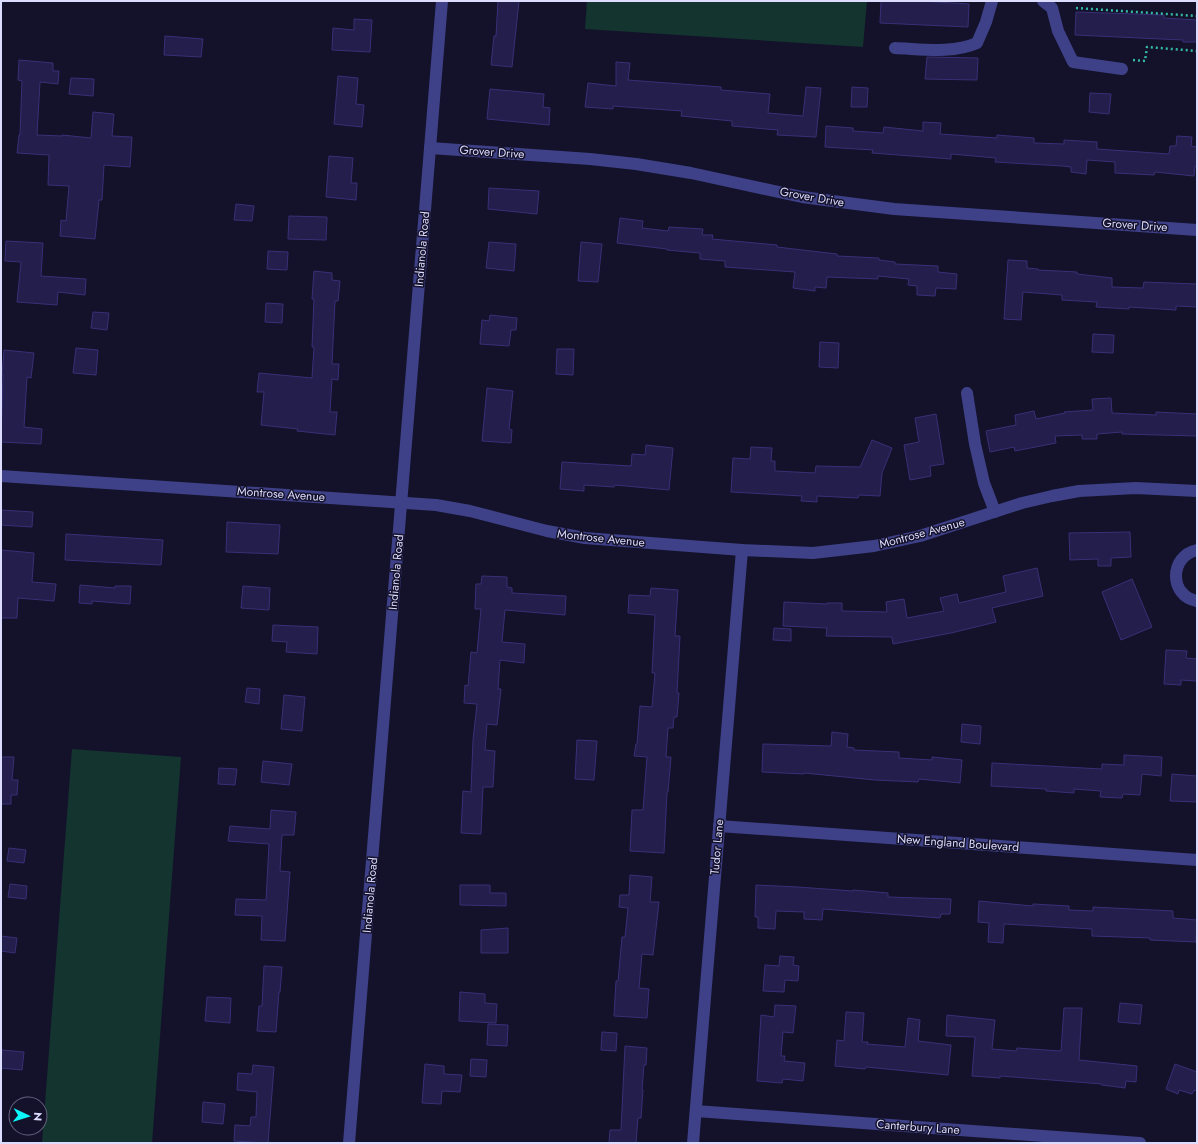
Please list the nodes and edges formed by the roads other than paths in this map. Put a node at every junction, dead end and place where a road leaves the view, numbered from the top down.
1 (442, 1) edge
2 (992, 1) edge
3 (1043, 1) edge
4 (895, 48) dead end
5 (1122, 69) dead end
6 (430, 148) junction
7 (1197, 230) edge
8 (967, 393) dead end
9 (1, 476) edge
10 (1197, 491) edge
11 (402, 503) junction
12 (994, 512) junction
13 (742, 550) junction
14 (1197, 550) edge
15 (1197, 601) edge
16 (719, 826) junction
17 (1197, 860) edge
18 (696, 1111) junction
19 (349, 1143) edge
20 (693, 1143) edge
21 (1140, 1143) edge

1 - 6 street, Indianola Road
2 - 4 street
3 - 5 street
6 - 7 street, Grover Drive
6 - 11 street, Indianola Road
8 - 12 street
9 - 11 street, Montrose Avenue
10 - 12 street, Montrose Avenue
11 - 13 street, Montrose Avenue
11 - 19 street, Indianola Road
12 - 13 street, Montrose Avenue
13 - 16 street, Tudor Lane
14 - 15 street
16 - 17 street, New England Boulevard
16 - 18 street, Tudor Lane
18 - 20 street, Tudor Lane
18 - 21 street, Canterbury Lane

